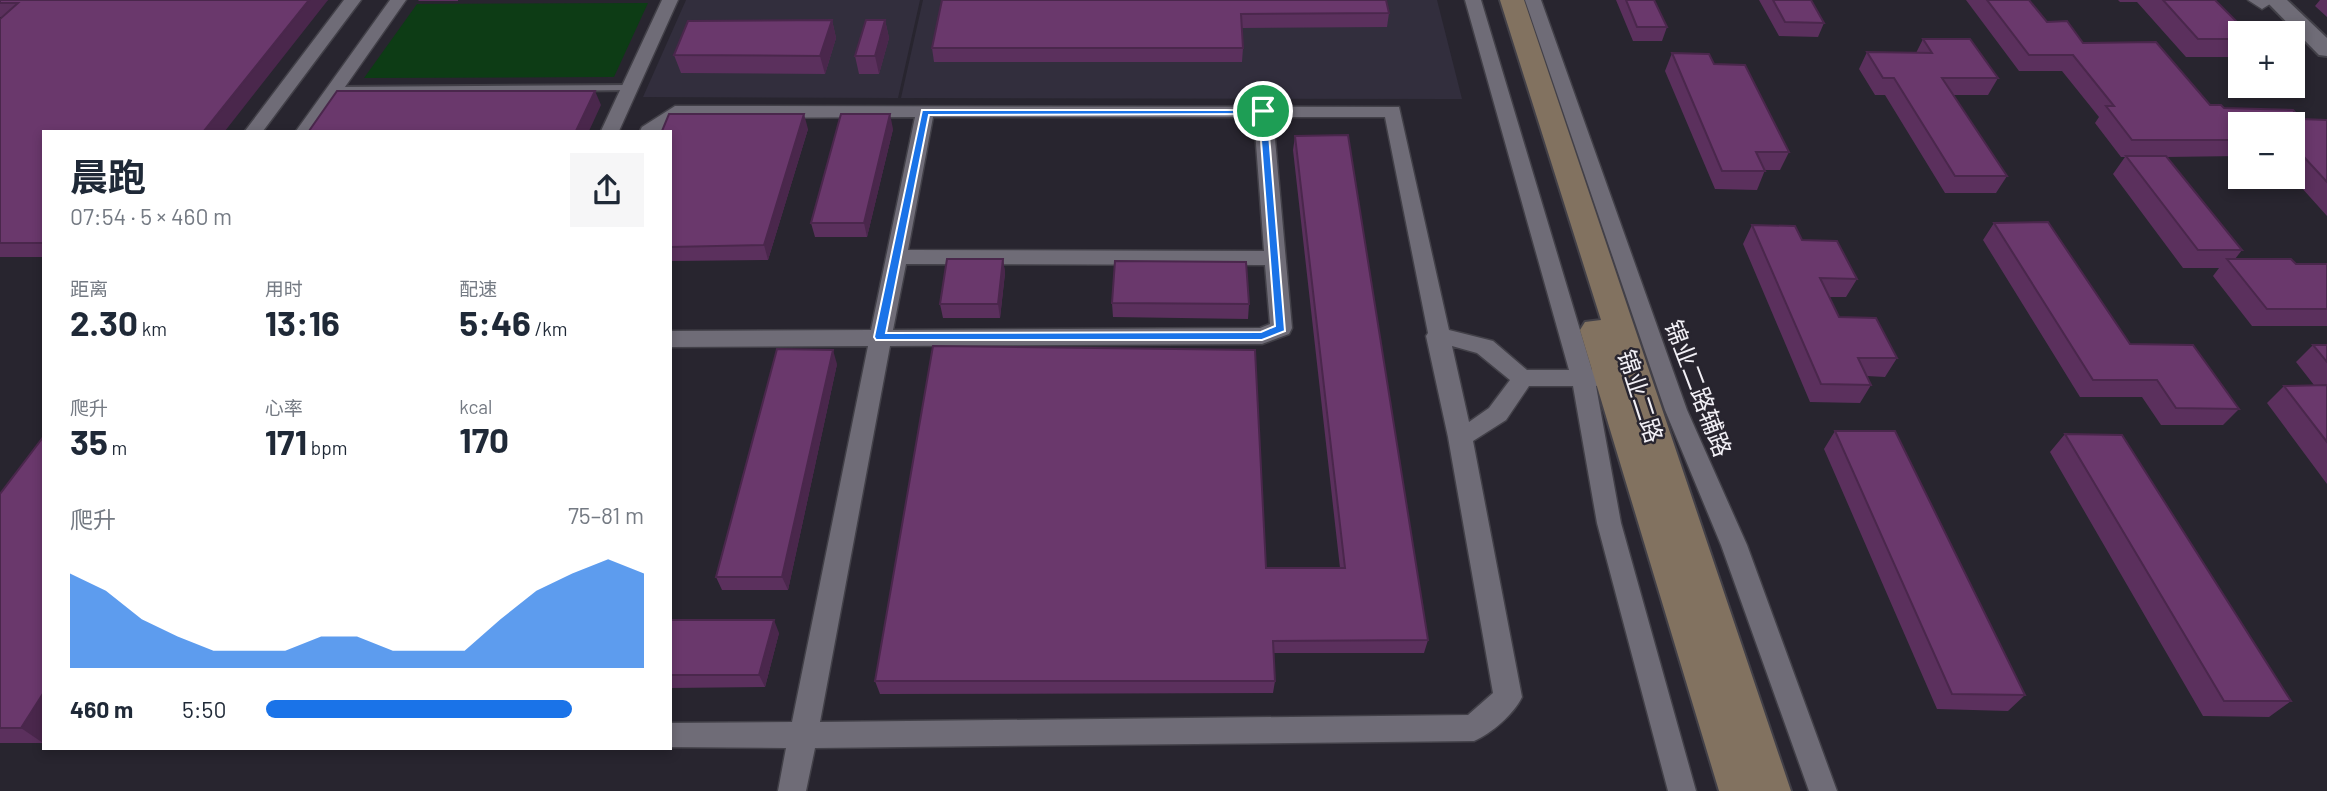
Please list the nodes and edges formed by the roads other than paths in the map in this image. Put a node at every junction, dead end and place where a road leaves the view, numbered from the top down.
1 (353, 0) edge
2 (398, 0) edge
3 (670, 0) edge
4 (1473, 0) edge
5 (1493, 0) edge
6 (1512, 0) edge
7 (1533, 0) edge
8 (2267, 1) edge
9 (2282, 21) edge
10 (2305, 47) edge
11 (2327, 50) edge
12 (2327, 68) edge
13 (630, 88) junction
14 (334, 90) junction
15 (1263, 111) junction
16 (925, 112) junction
17 (255, 130) edge
18 (306, 130) edge
19 (610, 130) edge
20 (650, 130) edge
21 (895, 257) junction
22 (1275, 258) junction
23 (1437, 336) junction
24 (880, 337) junction
25 (672, 339) edge
26 (1522, 378) junction
27 (1610, 378) junction
28 (1460, 438) junction
29 (801, 735) junction
30 (672, 736) edge
31 (792, 791) edge
32 (1682, 791) edge
33 (1740, 791) edge
34 (1770, 791) edge
35 (1823, 791) edge

1 - 17 street
2 - 14 street
3 - 13 street
4 - 27 street
5 - 27 main road, 锦业二路
6 - 27 main road, 锦业二路
7 - 35 street, 锦业二路辅路
8 - 9 street
8 - 11 street
10 - 12 street
13 - 14 lane
13 - 19 street
14 - 18 street
15 - 16 street
15 - 22 street
15 - 23 street
16 - 20 street
16 - 21 street
21 - 22 street
21 - 24 street
22 - 24 street
23 - 26 street
23 - 28 street
24 - 25 street
24 - 29 street
26 - 27 street
26 - 28 street
27 - 32 street
27 - 33 main road, 锦业二路
27 - 34 main road, 锦业二路
28 - 29 street
29 - 30 street
29 - 31 street

